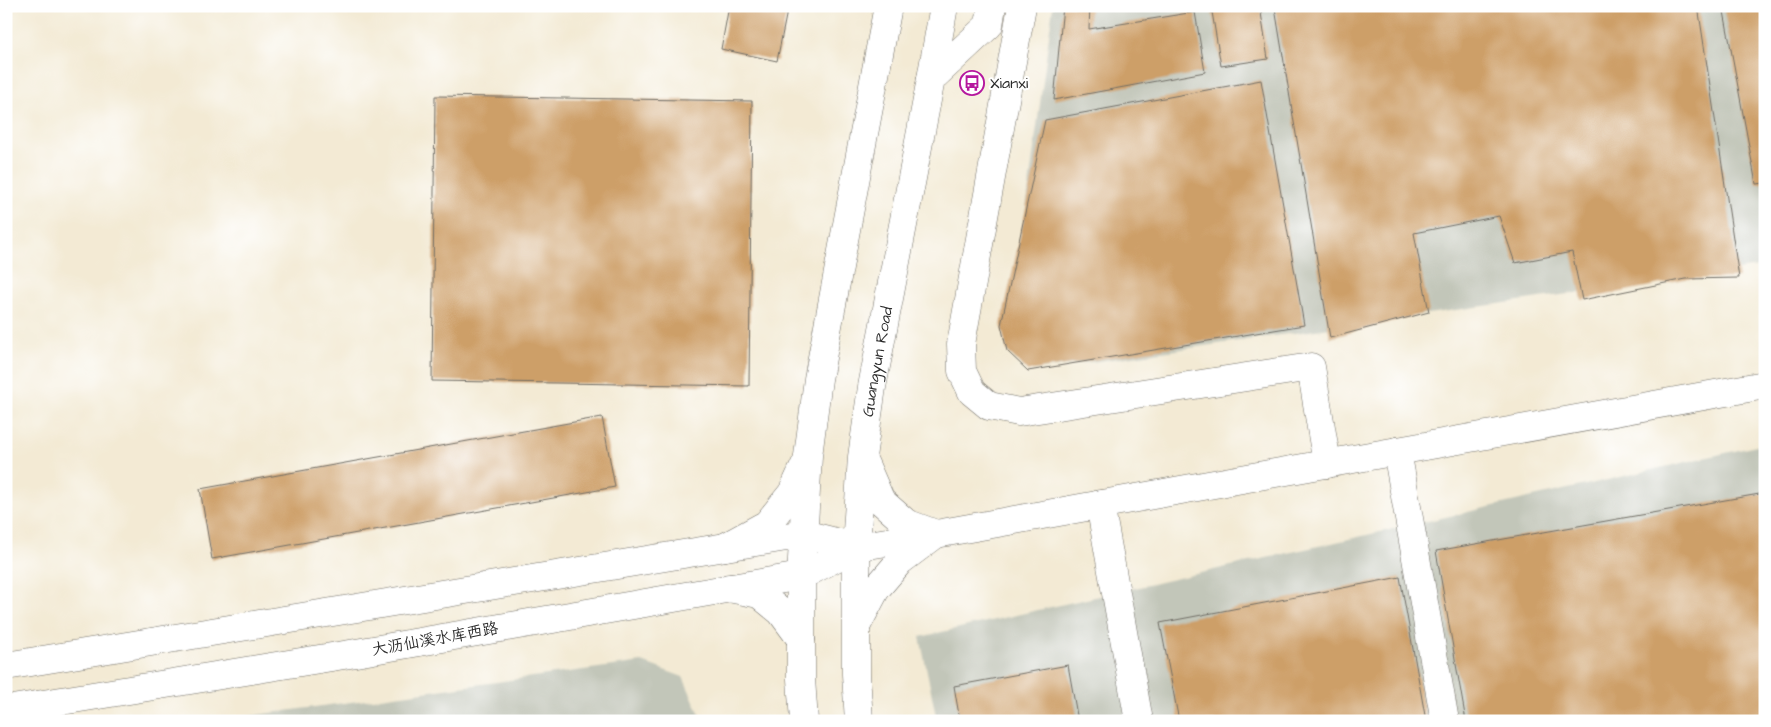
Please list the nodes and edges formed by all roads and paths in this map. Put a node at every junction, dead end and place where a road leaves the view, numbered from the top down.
1 (888, 6) edge
2 (944, 6) edge
3 (992, 6) edge
4 (1022, 6) edge
5 (931, 79) junction
6 (1765, 385) edge
7 (1397, 451) junction
8 (808, 456) junction
9 (862, 457) junction
10 (1326, 464) junction
11 (1100, 504) junction
12 (804, 534) junction
13 (936, 534) junction
14 (725, 547) junction
15 (856, 547) junction
16 (801, 576) junction
17 (729, 588) junction
18 (856, 626) junction
19 (801, 639) junction
20 (6, 666) edge
21 (6, 710) edge
22 (804, 721) edge
23 (859, 721) edge
24 (1139, 721) edge
25 (1445, 721) edge

1 - 8 street
2 - 5 street, Guangyun Road
3 - 5 street
4 - 10 street
5 - 9 street, Guangyun Road
6 - 7 street
7 - 10 street
7 - 25 street
8 - 12 street
8 - 14 street
9 - 13 street
9 - 15 street, Guangyun Road
10 - 11 street
11 - 13 street
11 - 24 street
12 - 14 street
12 - 15 street
12 - 16 street
13 - 15 street
13 - 18 street
14 - 20 street
15 - 16 street, 大沥仙溪水库西路
15 - 18 street, Guangyun Road
16 - 17 street, 大沥仙溪水库西路
16 - 19 street
17 - 19 street
17 - 21 street, 大沥仙溪水库西路
18 - 23 street, Guangyun Road
19 - 22 street

